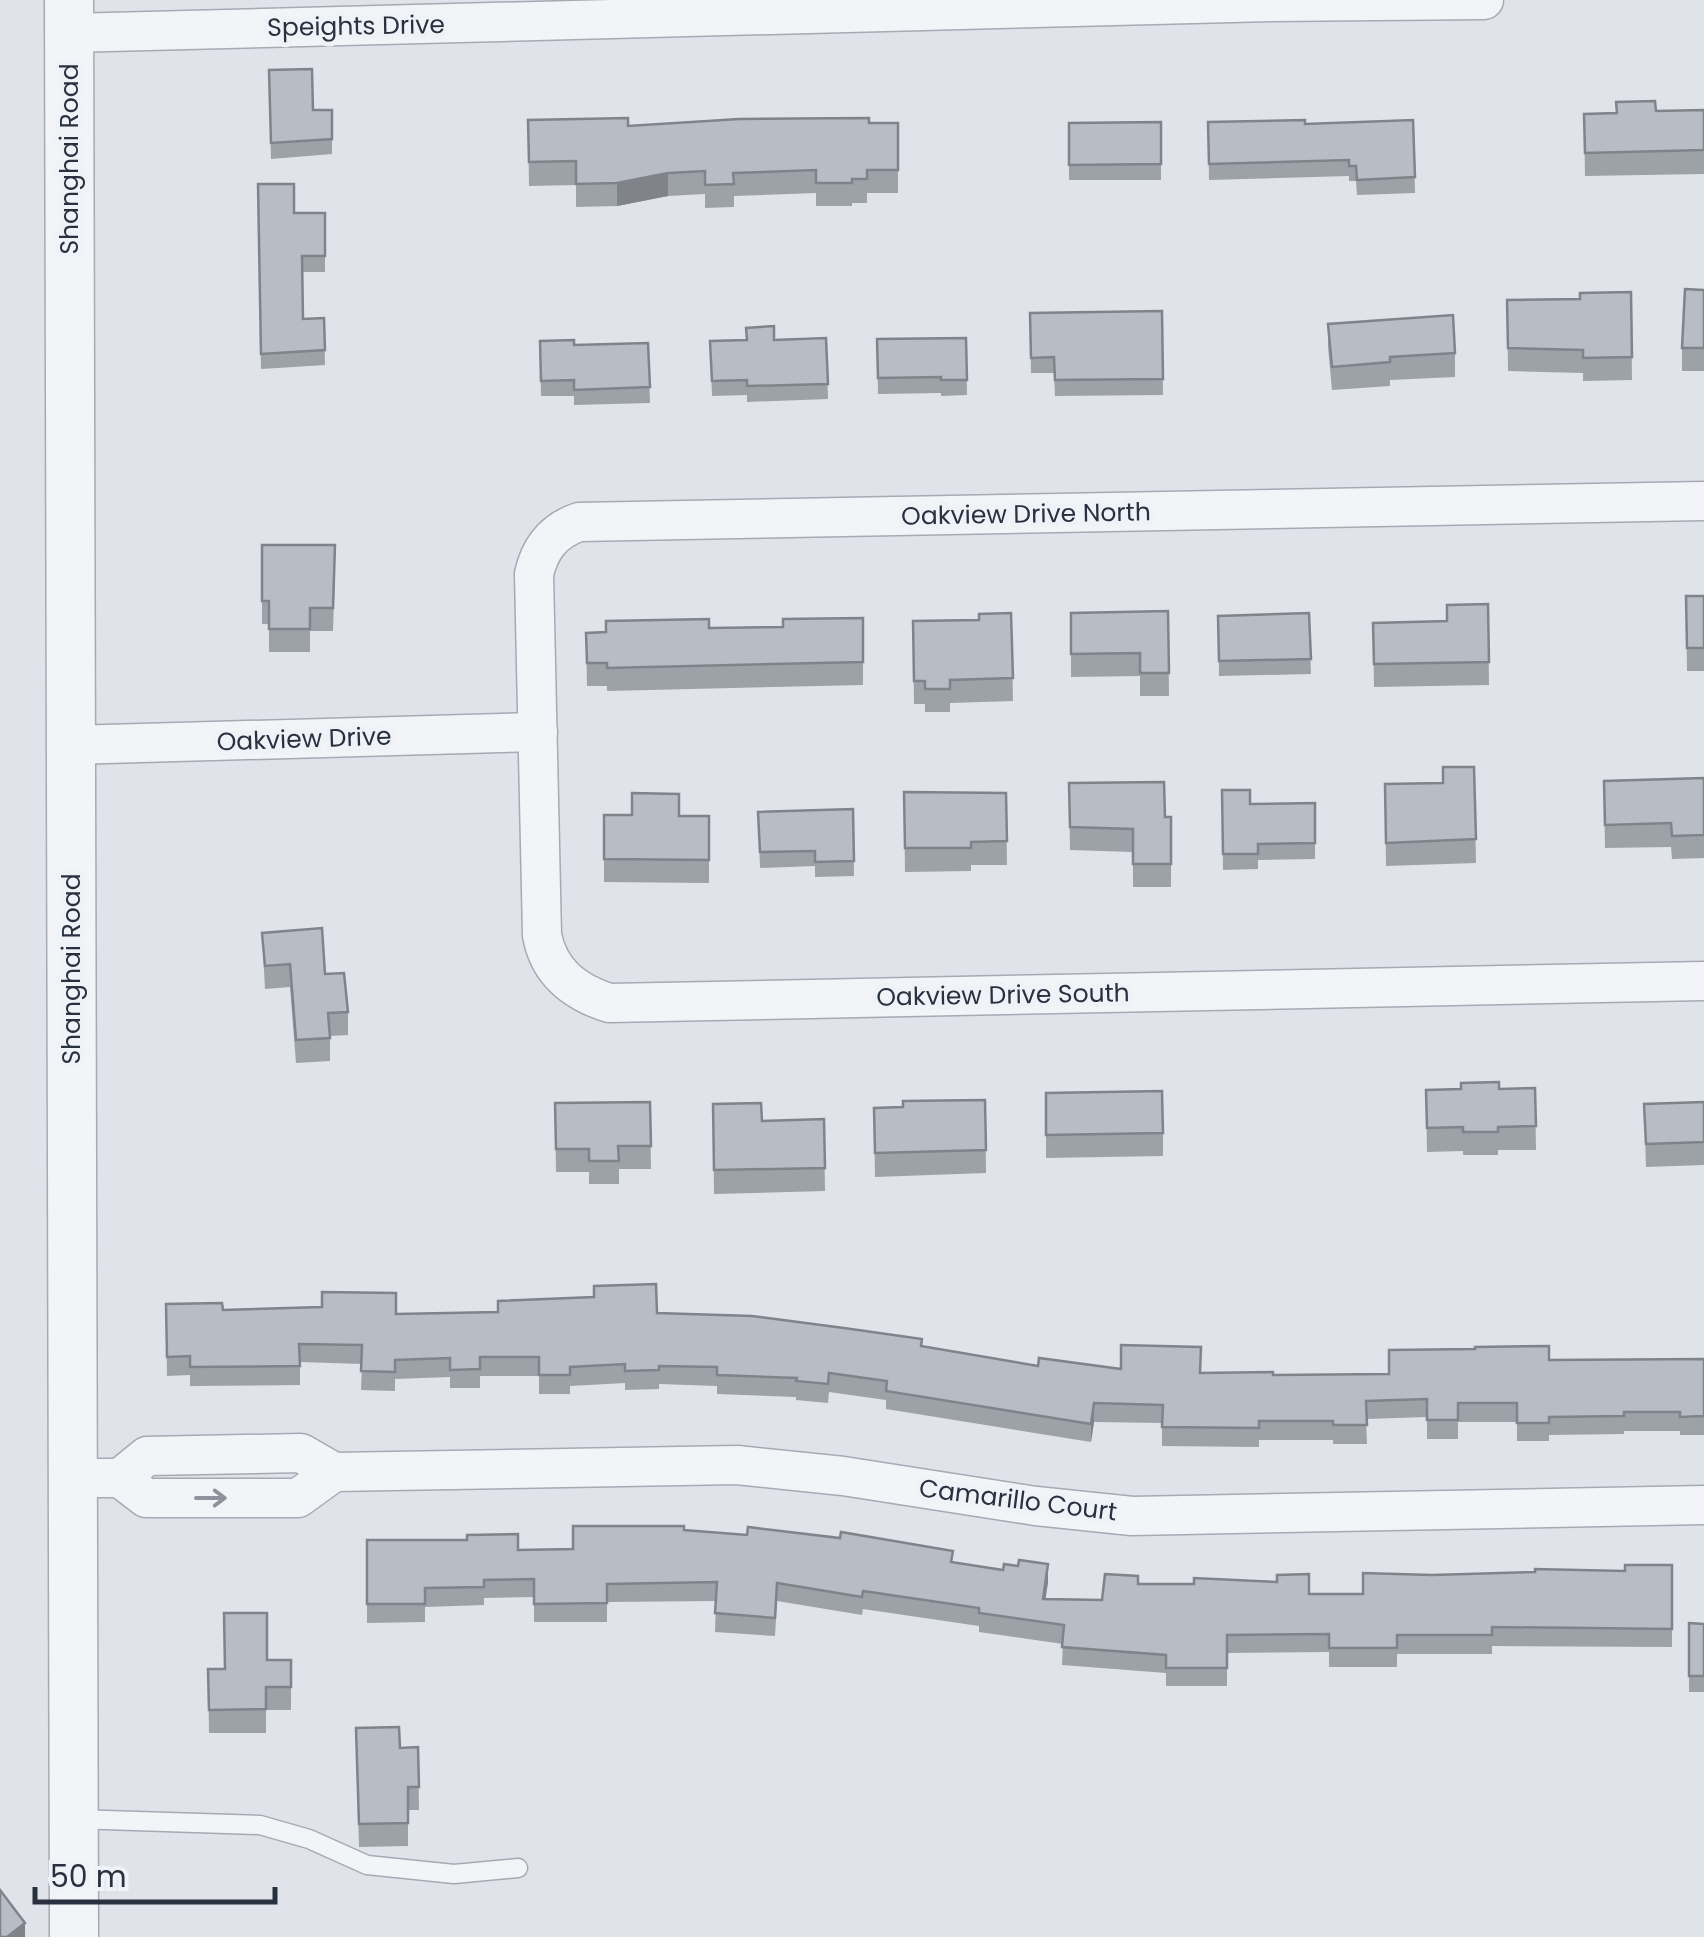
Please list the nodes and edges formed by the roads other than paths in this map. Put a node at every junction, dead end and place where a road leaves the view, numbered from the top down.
1 (1484, 0) edge
2 (69, 16) edge
3 (1704, 500) edge
4 (538, 732) junction
5 (70, 745) junction
6 (1704, 980) edge
7 (72, 1479) junction
8 (1704, 1505) edge
9 (73, 1819) junction
10 (518, 1868) dead end
11 (74, 1937) edge

1 - 2 street, Speights Drive
2 - 5 street, Shanghai Road
3 - 4 street, Oakview Drive North
4 - 5 street, Oakview Drive
4 - 6 street, Oakview Drive South
5 - 7 street, Shanghai Road
7 - 8 street, Camarillo Court
7 - 9 street, Shanghai Road
9 - 10 lane
9 - 11 street, Shanghai Road

